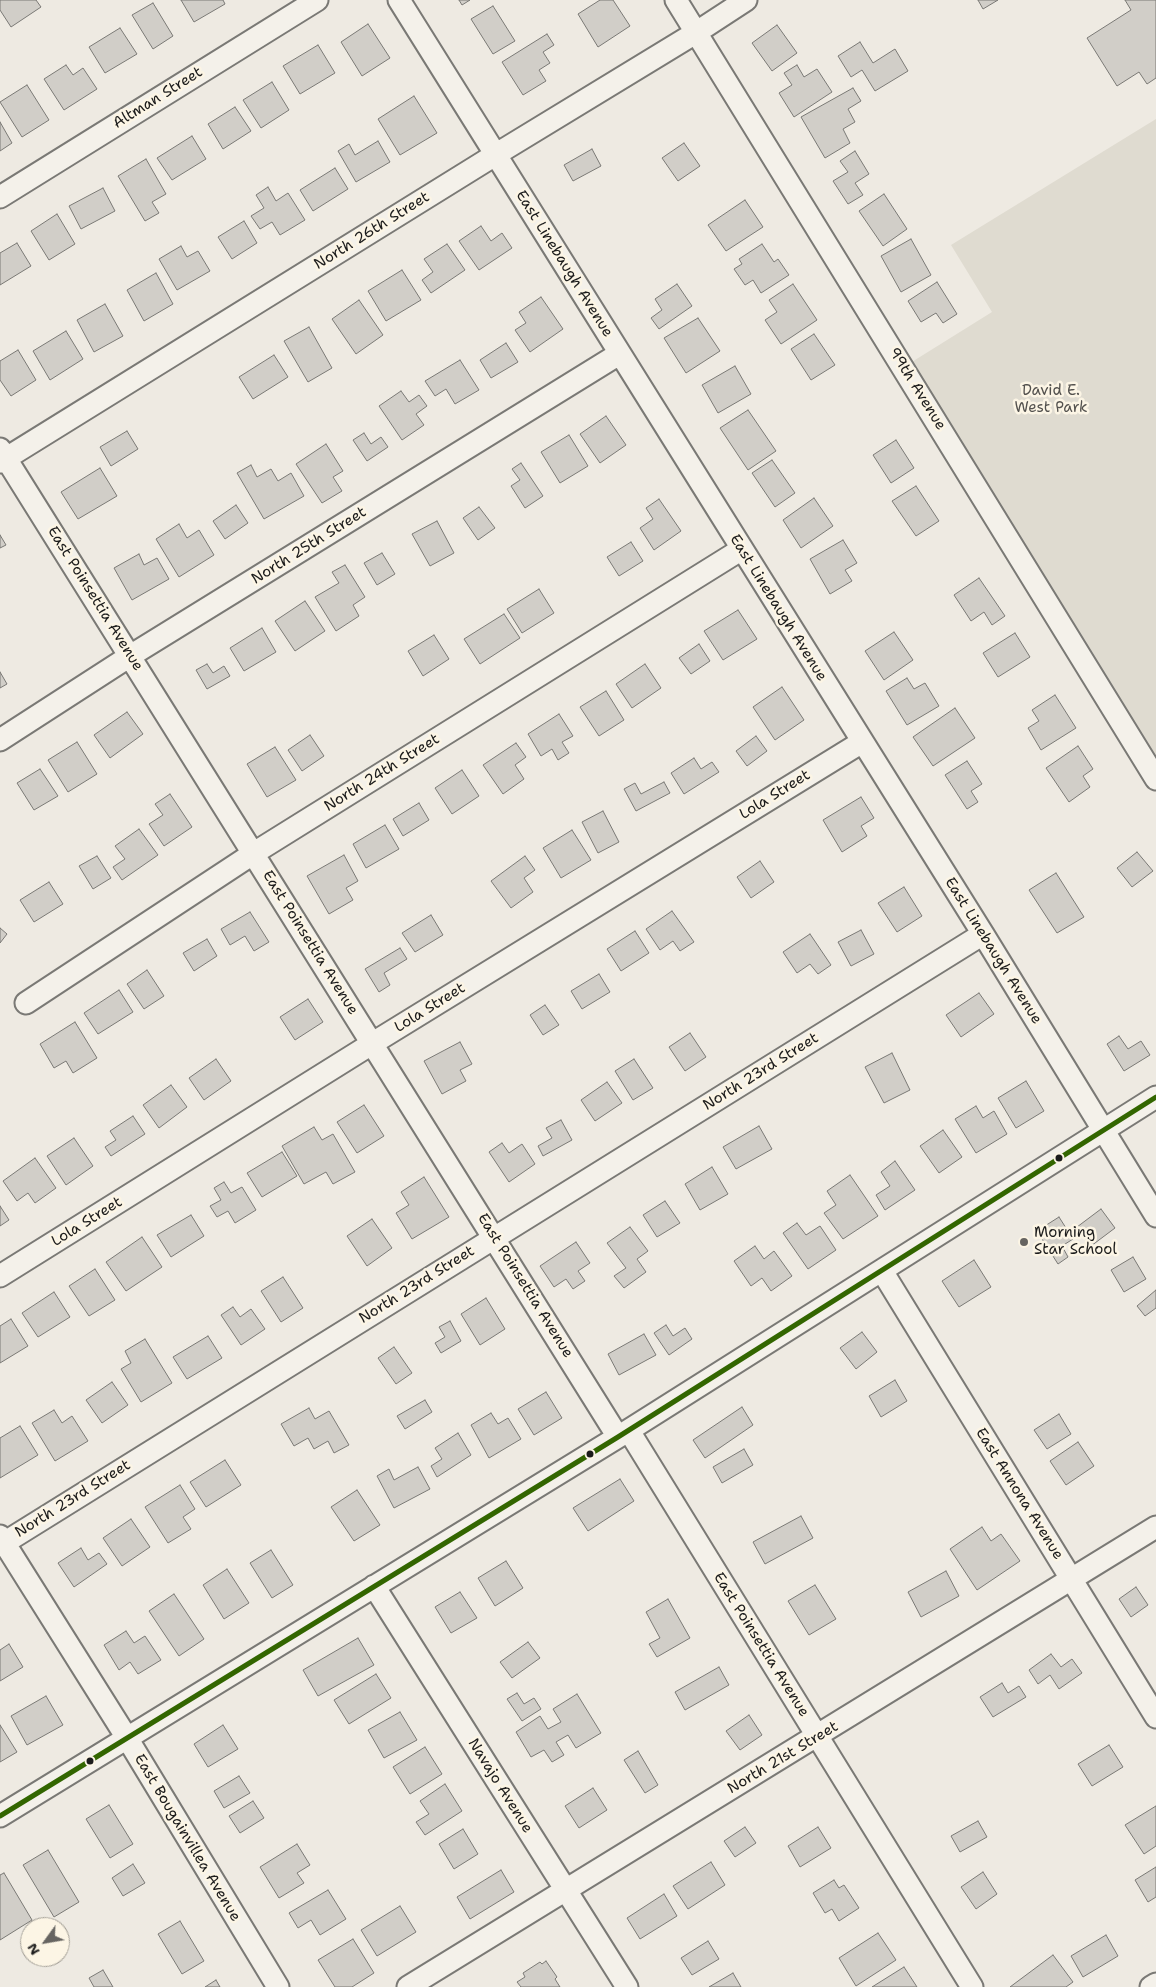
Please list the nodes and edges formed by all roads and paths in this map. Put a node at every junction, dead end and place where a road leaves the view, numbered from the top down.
1 (317, 0) edge
2 (399, 0) edge
3 (676, 0) edge
4 (746, 0) edge
5 (697, 32) junction
6 (495, 154) junction
7 (0, 197) edge
8 (619, 354) junction
9 (2, 457) edge
10 (742, 549) junction
11 (130, 656) junction
12 (0, 740) edge
13 (862, 742) junction
14 (1156, 779) edge
15 (254, 853) junction
16 (983, 934) junction
17 (26, 1002) dead end
18 (373, 1043) junction
19 (1156, 1098) edge
20 (1103, 1130) junction
21 (1156, 1216) edge
22 (495, 1237) junction
23 (882, 1271) junction
24 (0, 1276) edge
25 (624, 1434) junction
26 (1156, 1527) edge
27 (2, 1539) edge
28 (1072, 1579) junction
29 (374, 1586) junction
30 (1156, 1717) edge
31 (818, 1737) junction
32 (127, 1738) junction
33 (0, 1816) edge
34 (565, 1889) junction
35 (1156, 1984) edge
36 (278, 1987) edge
37 (408, 1987) edge
38 (627, 1987) edge
39 (972, 1987) edge
40 (1151, 1987) edge

1 - 7 street, Altman Street
2 - 6 street, East Linebaugh Avenue
3 - 5 street, 99th Avenue
4 - 5 street, North 26th Street
5 - 6 street, North 26th Street
5 - 14 street, 99th Avenue
6 - 8 street, East Linebaugh Avenue
6 - 9 street, North 26th Street
8 - 10 street, East Linebaugh Avenue
8 - 11 street, North 25th Street
9 - 11 street, East Poinsettia Avenue
10 - 13 street, East Linebaugh Avenue
10 - 15 street, North 24th Street
11 - 12 street, North 25th Street
11 - 15 street, East Poinsettia Avenue
13 - 16 street, East Linebaugh Avenue
13 - 18 street, Lola Street
15 - 17 street, North 24th Street
15 - 18 street, East Poinsettia Avenue
16 - 20 street, East Linebaugh Avenue
16 - 22 street, North 23rd Street
18 - 22 street, East Poinsettia Avenue
18 - 24 street, Lola Street
19 - 20 street
20 - 21 street, East Linebaugh Avenue
20 - 23 street
22 - 25 street, East Poinsettia Avenue
22 - 27 street, North 23rd Street
23 - 25 street
23 - 28 street, East Annona Avenue
25 - 29 street
25 - 31 street, East Poinsettia Avenue
26 - 28 street, North 21st Street
27 - 32 street, East Bougainvillea Avenue
28 - 30 street, East Annona Avenue
28 - 31 street, North 21st Street
29 - 32 street
29 - 34 street, Navajo Avenue
31 - 34 street, North 21st Street
31 - 39 street, East Poinsettia Avenue
32 - 33 street
32 - 36 street, East Bougainvillea Avenue
34 - 37 street, North 21st Street
34 - 38 street, Navajo Avenue
35 - 40 street

